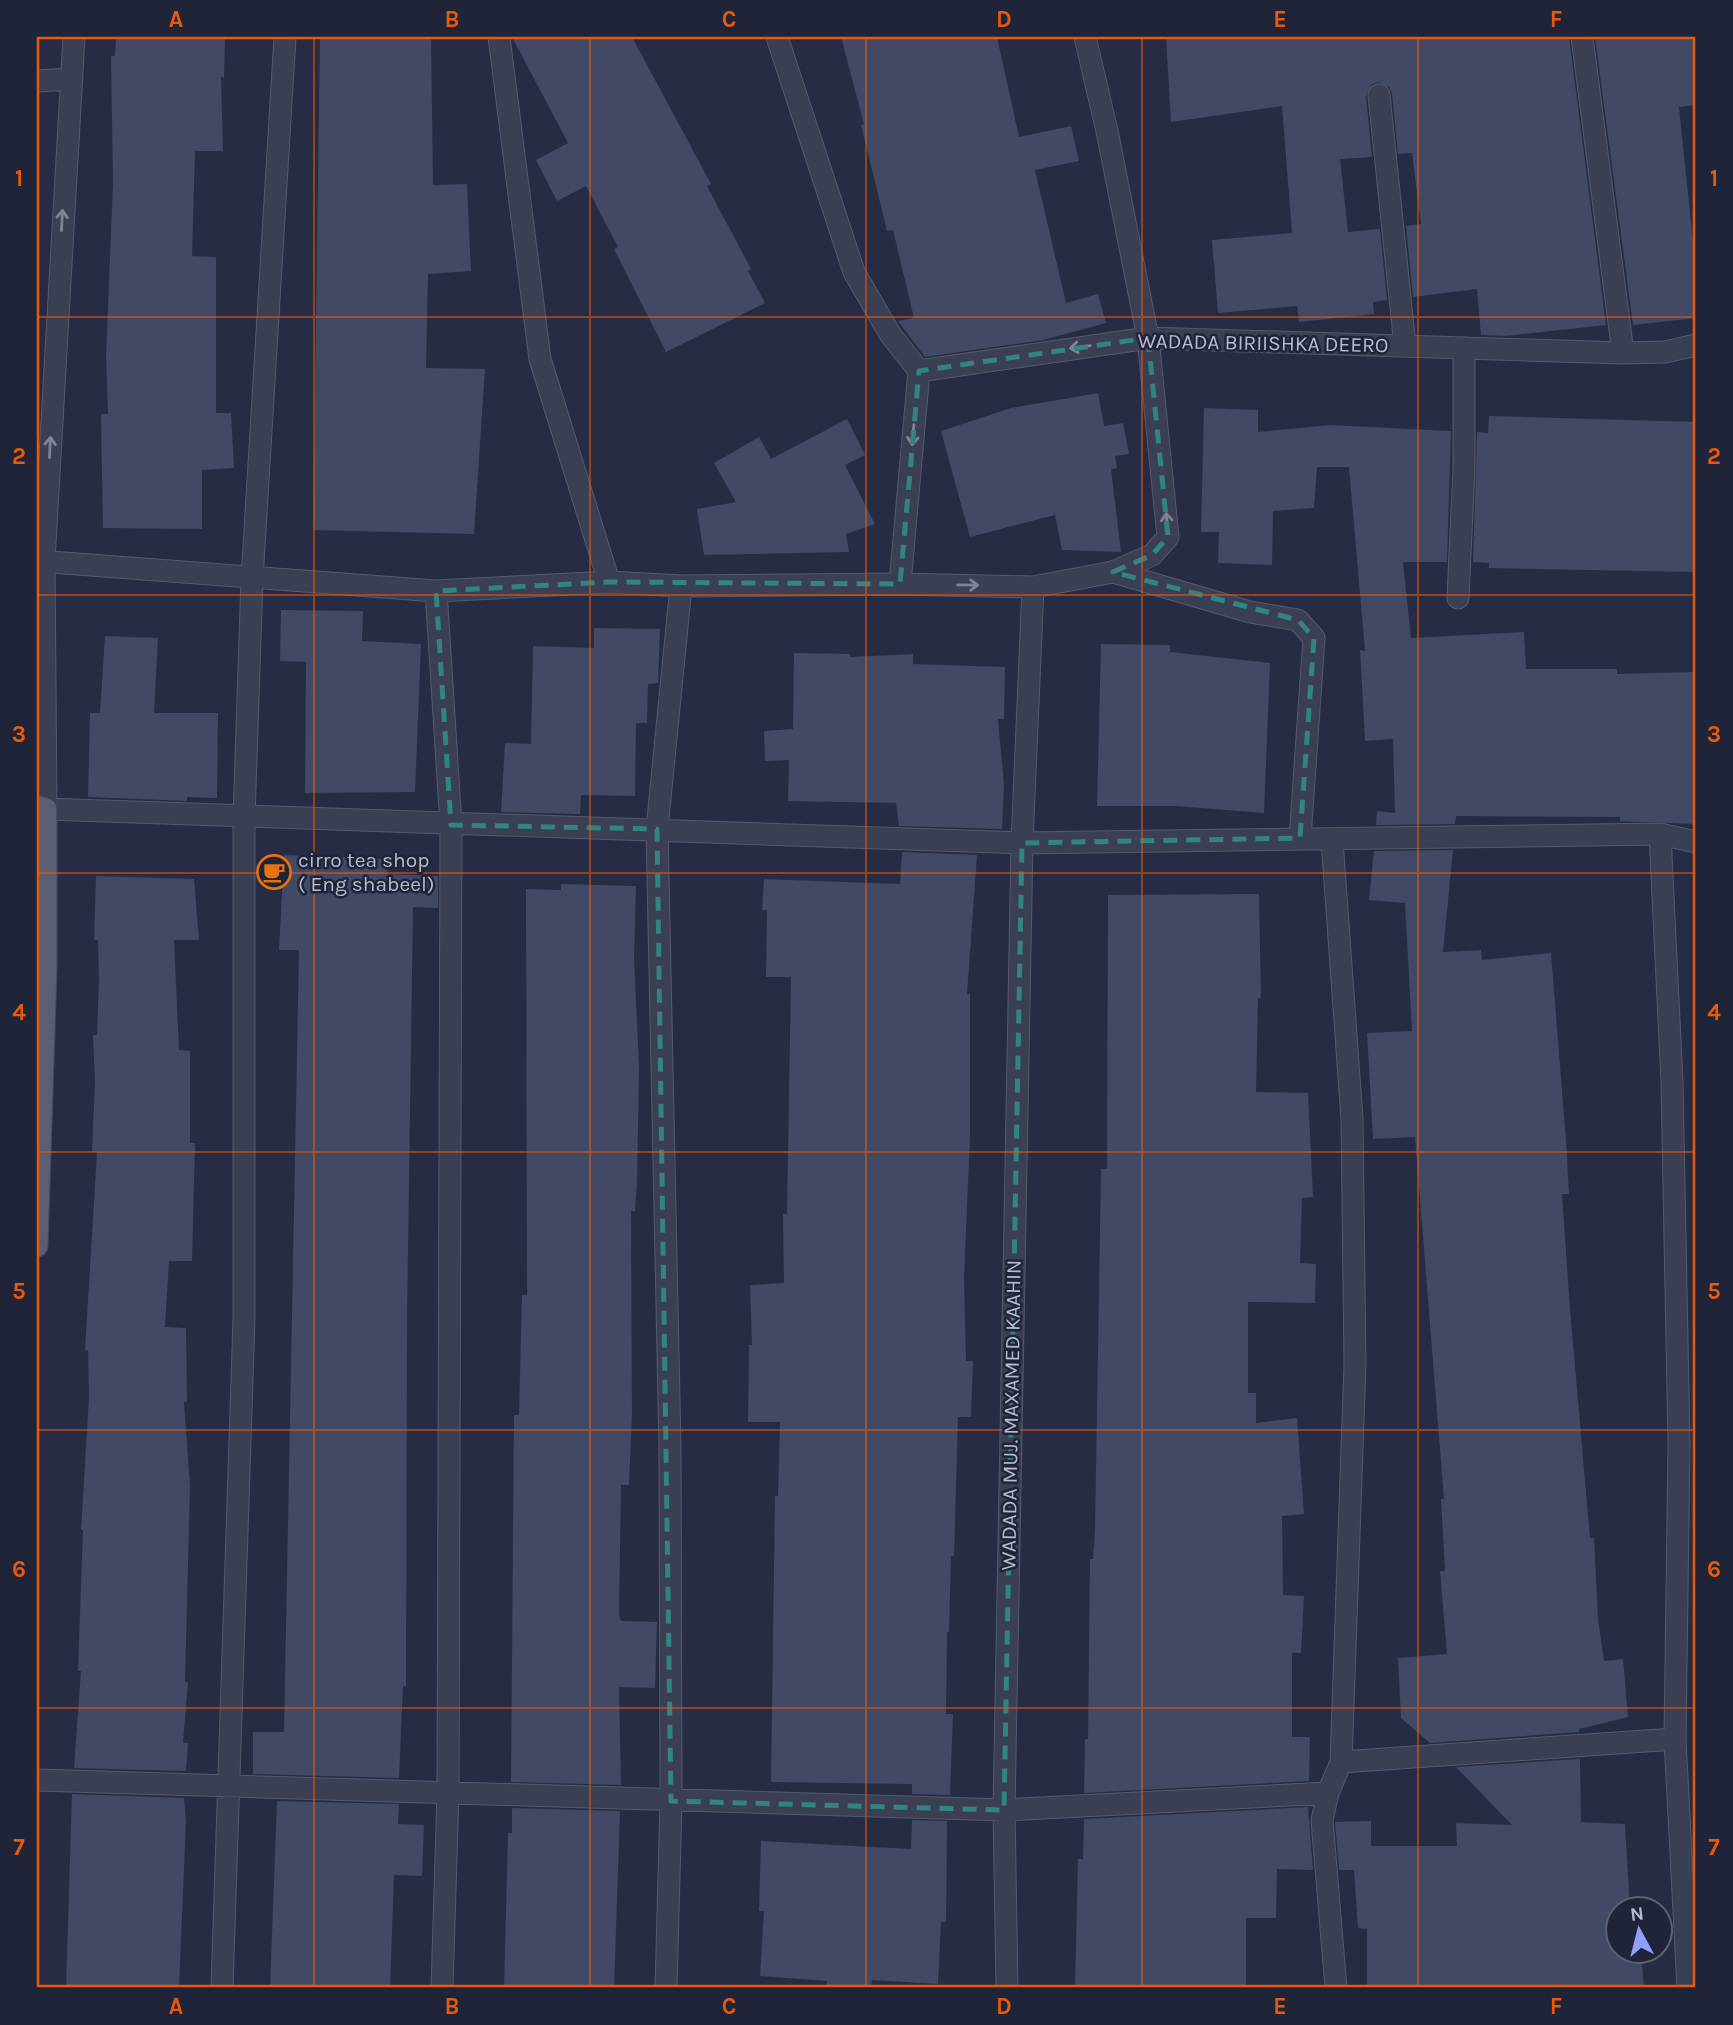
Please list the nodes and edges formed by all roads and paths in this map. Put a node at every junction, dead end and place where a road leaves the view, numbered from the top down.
1 (74, 37) edge
2 (285, 37) edge
3 (499, 37) edge
4 (777, 37) edge
5 (1085, 37) edge
6 (1582, 37) edge
7 (72, 79) junction
8 (37, 81) edge
9 (1379, 95) dead end
10 (47, 300) edge
11 (1148, 338) junction
12 (1696, 345) edge
13 (1405, 346) junction
14 (1464, 348) junction
15 (1623, 353) junction
16 (919, 370) junction
17 (40, 561) edge
18 (1113, 572) junction
19 (252, 579) junction
20 (609, 582) junction
21 (900, 584) junction
22 (681, 586) junction
23 (1033, 587) junction
24 (436, 591) junction
25 (1458, 598) dead end
26 (41, 808) edge
27 (244, 818) junction
28 (451, 825) junction
29 (657, 829) junction
30 (1660, 834) junction
31 (1300, 838) junction
32 (1332, 840) junction
33 (1696, 842) edge
34 (1022, 843) junction
35 (37, 1219) edge
36 (37, 1247) edge
37 (1675, 1739) junction
38 (1341, 1762) junction
39 (37, 1780) edge
40 (226, 1788) junction
41 (448, 1791) junction
42 (1328, 1793) junction
43 (671, 1801) junction
44 (1004, 1810) junction
45 (222, 1988) edge
46 (442, 1988) edge
47 (666, 1988) edge
48 (1007, 1988) edge
49 (1336, 1988) edge
50 (1688, 1988) edge

1 - 7 street
2 - 19 street
3 - 20 street
4 - 16 street
5 - 11 street
6 - 15 street
7 - 8 street
10 -> 7 street
9 - 13 street
17 -> 10 street
11 - 13 street, WADADA BIRIISHKA DEERO
11 -> 16 street, WADADA BIRIISHKA DEERO
18 -> 11 street
12 - 15 street, WADADA BIRIISHKA DEERO
13 - 14 street, WADADA BIRIISHKA DEERO
14 - 15 street, WADADA BIRIISHKA DEERO
14 - 25 street
16 -> 21 street
17 - 19 street
17 - 26 street
18 - 23 street
18 - 31 street
19 - 24 street
19 - 27 street
20 - 22 street
20 - 24 street
21 - 22 street
21 -> 23 street
22 - 29 street
23 - 34 street, WADADA MUJ. MAXAMED KAAHIN
24 - 28 street
26 - 27 street
26 - 35 main road
27 - 28 street
27 - 40 street
28 - 29 street
28 - 41 street
29 - 34 street
29 - 43 street
30 - 32 street
30 - 33 street
30 - 37 street
31 - 32 street
31 - 34 street
32 - 38 street
34 - 44 street, WADADA MUJ. MAXAMED KAAHIN
35 - 36 main road
37 - 38 street
37 - 50 street
38 - 42 street
39 - 40 street
40 - 41 street
40 - 45 street
41 - 43 street
41 - 46 street
42 - 44 street
42 - 49 street
43 - 44 street
43 - 47 street
44 - 48 street, WADADA MUJ. MAXAMED KAAHIN

